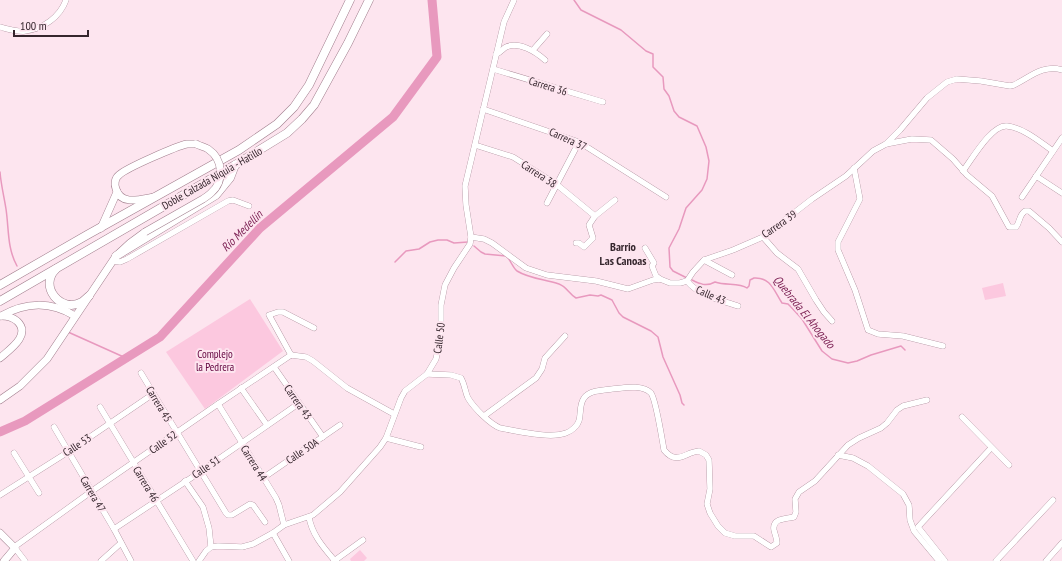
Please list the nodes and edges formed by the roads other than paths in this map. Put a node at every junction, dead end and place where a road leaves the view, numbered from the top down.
1 (66, 0) edge
2 (350, 0) edge
3 (369, 0) edge
4 (514, 0) edge
5 (0, 27) edge
6 (547, 34) dead end
7 (533, 50) junction
8 (496, 54) junction
9 (545, 60) dead end
10 (493, 69) junction
11 (1062, 70) edge
12 (604, 102) dead end
13 (483, 109) junction
14 (1062, 138) edge
15 (579, 142) junction
16 (886, 144) junction
17 (475, 145) junction
18 (1053, 151) junction
19 (235, 165) junction
20 (854, 168) junction
21 (963, 170) junction
22 (1036, 176) junction
23 (556, 184) junction
24 (117, 192) junction
25 (1062, 193) edge
26 (158, 196) junction
27 (666, 197) dead end
28 (1022, 197) dead end
29 (615, 200) dead end
30 (547, 203) dead end
31 (249, 206) dead end
32 (595, 216) junction
33 (101, 228) junction
34 (471, 237) junction
35 (763, 237) junction
36 (1062, 242) edge
37 (576, 244) dead end
38 (645, 248) dead end
39 (114, 259) junction
40 (704, 260) junction
41 (59, 267) junction
42 (732, 275) dead end
43 (660, 279) junction
44 (687, 281) junction
45 (0, 285) edge
46 (89, 296) junction
47 (0, 301) edge
48 (738, 306) dead end
49 (75, 316) junction
50 (0, 317) edge
51 (832, 321) dead end
52 (314, 328) dead end
53 (564, 336) dead end
54 (943, 346) dead end
55 (291, 356) junction
56 (0, 358) edge
57 (274, 367) junction
58 (141, 373) dead end
59 (427, 374) junction
60 (241, 388) junction
61 (153, 394) junction
62 (0, 400) edge
63 (927, 400) dead end
64 (218, 404) junction
65 (298, 404) junction
66 (100, 408) dead end
67 (394, 414) junction
68 (484, 416) junction
69 (962, 418) dead end
70 (110, 424) junction
71 (340, 425) dead end
72 (267, 426) junction
73 (54, 428) dead end
74 (177, 433) junction
75 (323, 437) junction
76 (386, 438) junction
77 (242, 443) junction
78 (421, 447) dead end
79 (991, 448) junction
80 (68, 452) junction
81 (14, 453) dead end
82 (838, 455) junction
83 (134, 463) junction
84 (1009, 465) dead end
85 (200, 472) junction
86 (28, 476) junction
87 (264, 478) junction
88 (185, 481) junction
89 (92, 491) junction
90 (39, 493) dead end
91 (0, 495) edge
92 (1053, 500) dead end
93 (156, 501) junction
94 (309, 517) junction
95 (265, 522) dead end
96 (284, 525) junction
97 (114, 529) junction
98 (916, 529) junction
99 (0, 533) edge
100 (273, 533) junction
101 (363, 540) dead end
102 (121, 543) junction
103 (1062, 543) edge
104 (211, 547) junction
105 (15, 548) junction
106 (4, 561) edge
107 (25, 561) edge
108 (101, 561) edge
109 (131, 561) edge
110 (192, 561) edge
111 (199, 561) edge
112 (290, 561) edge
113 (334, 561) edge
114 (939, 561) edge
115 (945, 561) edge
116 (996, 561) edge
117 (1046, 561) edge

1 - 5 street
2 - 26 highway, Doble Calzada Niquia - Hatillo
3 - 19 highway, Doble Calzada Niquia - Hatillo
4 - 8 street
6 - 7 street
7 - 8 street
7 - 9 street
8 - 10 street
10 - 12 street, Carrera 36
10 - 13 street
11 - 16 street, Carrera 39
13 - 15 street, Carrera 37
13 - 17 street
14 - 18 street
15 - 23 street
15 - 27 street, Carrera 37
16 - 20 street, Carrera 39
16 - 21 street
17 - 23 street, Carrera 38
17 - 34 street
18 - 21 street
18 - 22 street
19 - 39 highway
19 - 41 highway, Doble Calzada Niquia - Hatillo
20 - 35 street, Carrera 39
20 - 54 street
21 - 36 street
22 - 25 street
22 - 28 street
23 - 30 street
23 - 32 street, Carrera 38
24 - 26 main road
24 - 33 main road
24 - 39 main road, bridge
26 - 33 highway, Doble Calzada Niquia - Hatillo
29 - 32 street
31 - 39 street
32 - 37 street
33 - 45 highway, Doble Calzada Niquia - Hatillo
34 - 43 street
34 - 59 street, Calle 50
35 - 40 street, Carrera 39
35 - 51 street
38 - 43 street
39 - 46 main road
40 - 42 street
40 - 44 street
41 - 46 highway
41 - 47 highway, Doble Calzada Niquia - Hatillo
43 - 44 street
44 - 48 street, Calle 43
46 - 49 main road
49 - 50 main road
49 - 62 main road
50 - 56 main road
52 - 55 street
53 - 68 street
55 - 57 street, Calle 52
55 - 67 street
57 - 60 street, Calle 52
57 - 65 street, Carrera 43
58 - 61 street, Carrera 45
59 - 67 street, Calle 50
59 - 68 street
60 - 64 street, Calle 52
60 - 72 street
61 - 70 street, Calle 53
61 - 74 street, Carrera 45
63 - 82 street
64 - 74 street, Calle 52
64 - 77 street, Carrera 44
65 - 72 street, Calle 51
65 - 75 street, Carrera 43
66 - 70 street, Carrera 46
67 - 76 street, Calle 50
68 - 82 street
69 - 79 street
70 - 80 street, Calle 53
70 - 83 street, Carrera 46
71 - 75 street, Calle 50A
72 - 77 street, Calle 51
73 - 80 street, Carrera 47
74 - 83 street, Calle 52
74 - 85 street, Carrera 45
75 - 87 street, Calle 50A
76 - 78 street
76 - 94 street, Calle 50
77 - 85 street, Calle 51
77 - 87 street, Carrera 44
79 - 84 street
79 - 98 street
80 - 86 street, Calle 53
80 - 89 street, Carrera 47
81 - 86 street
82 - 98 street
83 - 89 street, Calle 52
83 - 93 street, Carrera 46
85 - 88 street, Calle 51
85 - 95 street, Carrera 45
86 - 90 street
86 - 91 street, Calle 53
87 - 96 street, Carrera 44
88 - 93 street, Calle 51
88 - 104 street
89 - 97 street, Carrera 47
89 - 105 street, Calle 52
92 - 116 street
93 - 97 street, Calle 51
93 - 110 street, Carrera 46
94 - 96 street, Calle 50
94 - 113 street
96 - 100 street, Calle 50
97 - 102 street, Carrera 47
98 - 114 street
98 - 115 street
99 - 105 main road
100 - 104 street, Calle 50
100 - 112 street
101 - 113 street
102 - 108 street
102 - 109 street, Carrera 47
103 - 117 street
104 - 111 street
105 - 106 main road, Calle 52
105 - 107 street

